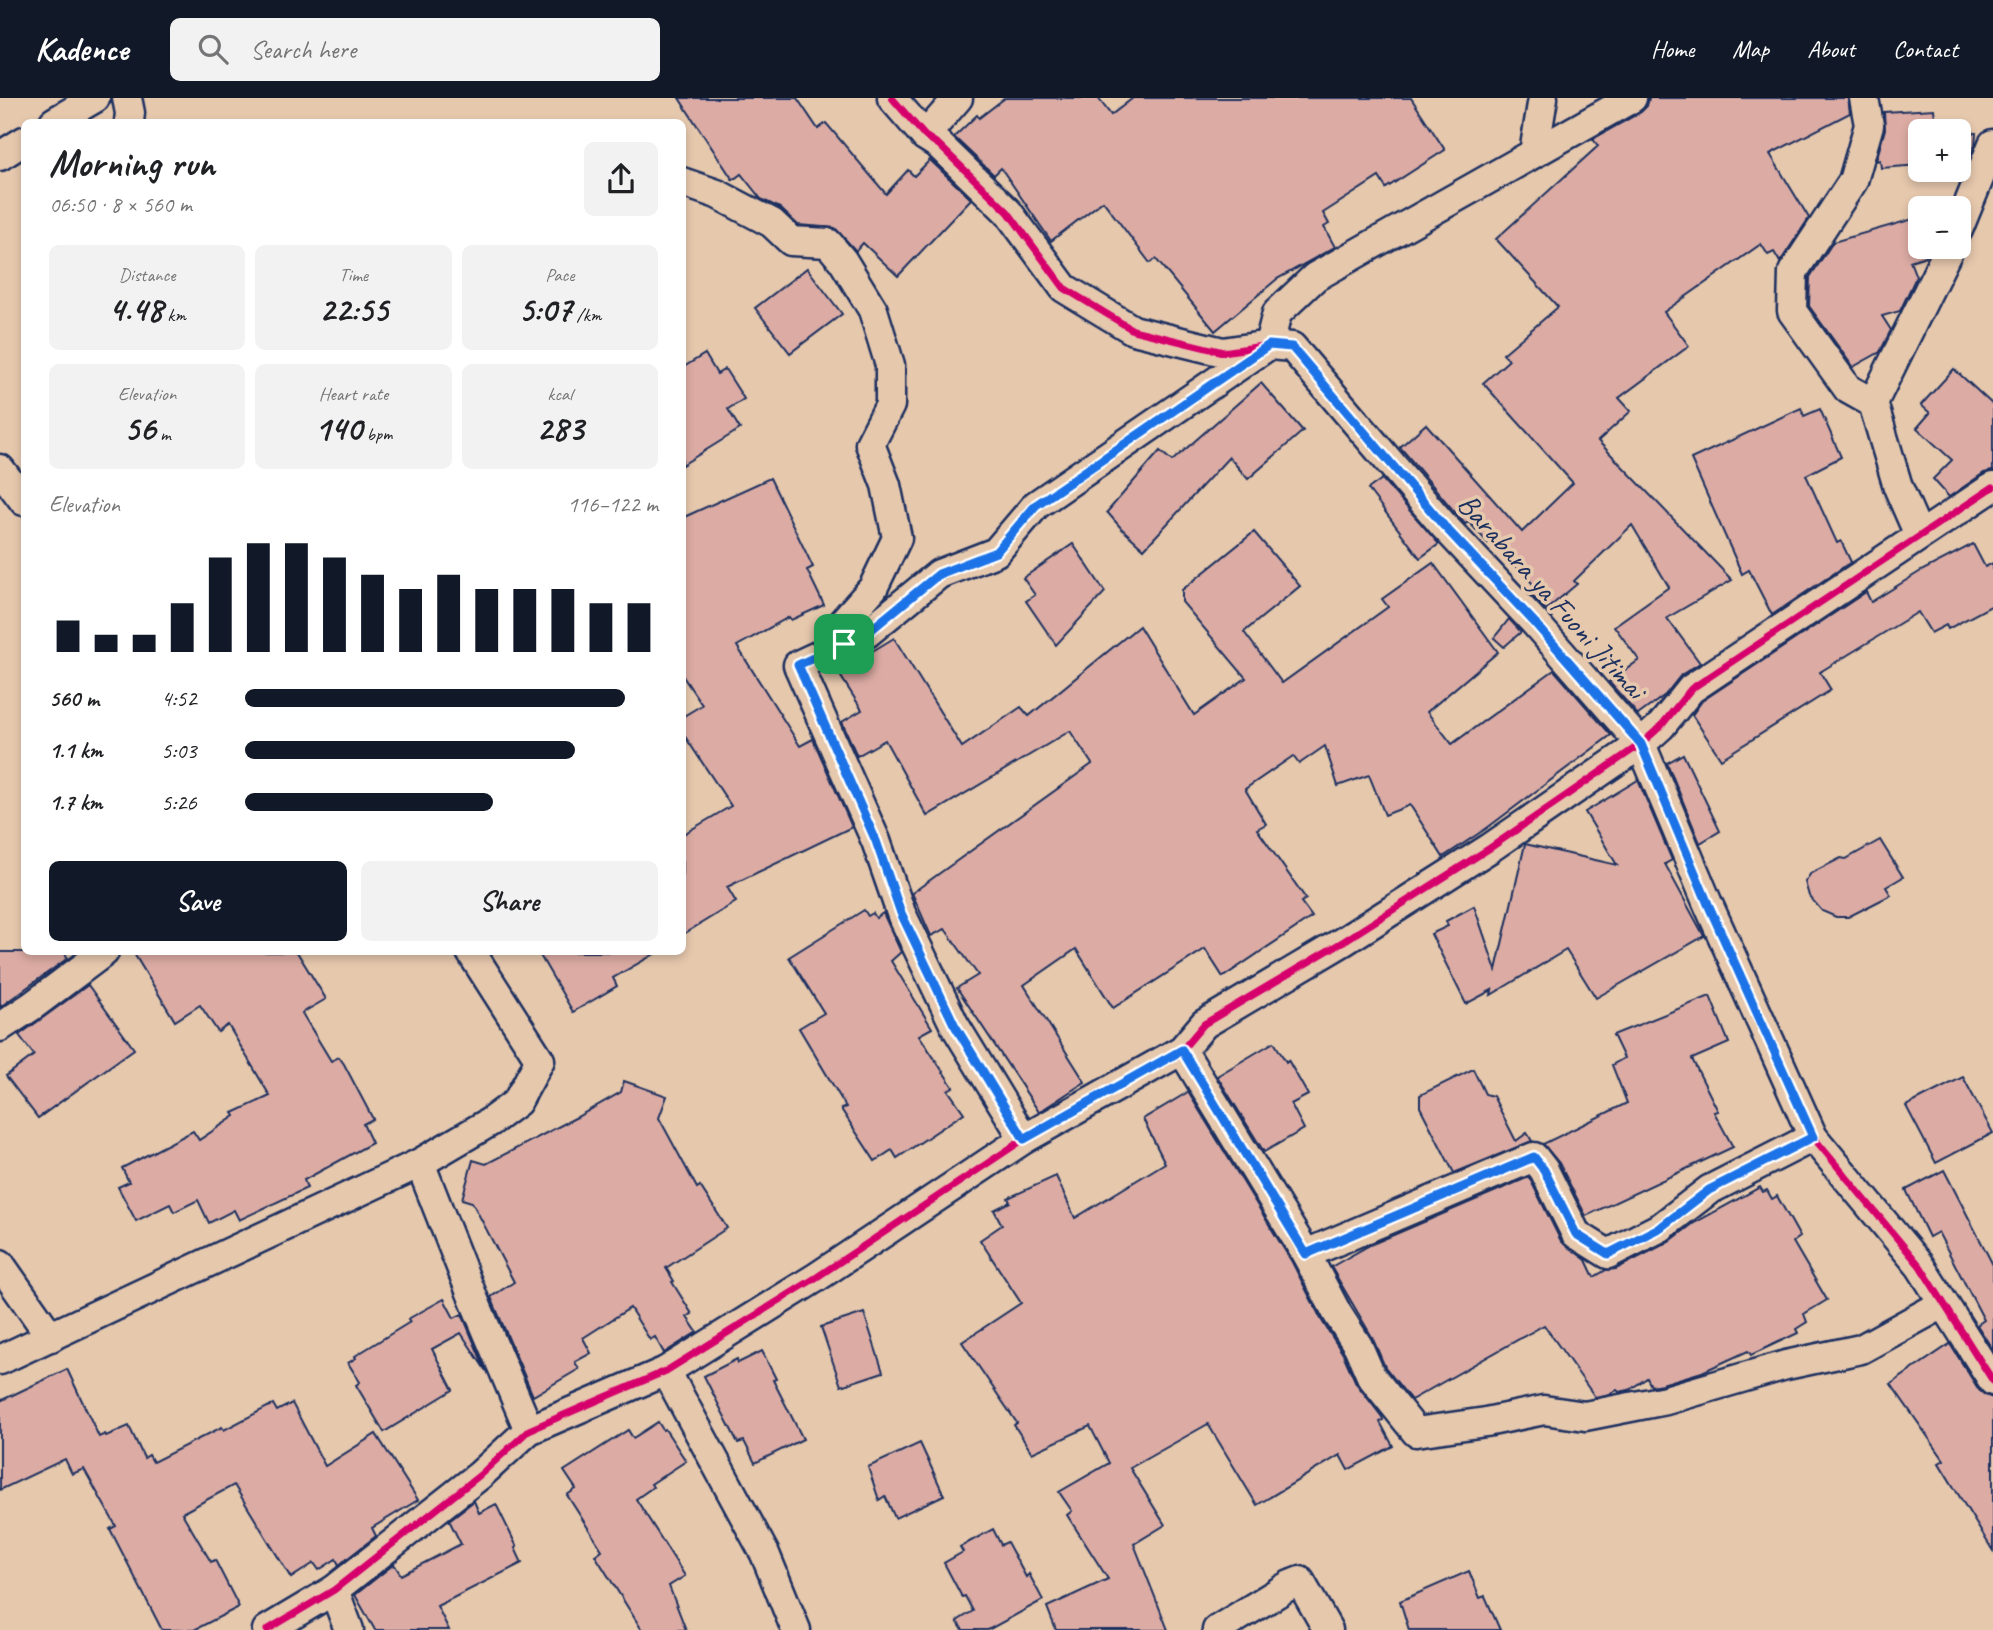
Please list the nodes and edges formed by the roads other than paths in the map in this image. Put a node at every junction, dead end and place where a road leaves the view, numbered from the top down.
1 (95, 98) edge
2 (127, 98) edge
3 (892, 98) edge
4 (958, 98) edge
5 (1542, 98) edge
6 (1632, 98) edge
7 (1864, 98) edge
8 (59, 119) edge
9 (129, 119) edge
10 (925, 135) junction
11 (21, 143) edge
12 (1993, 144) edge
13 (1534, 153) junction
14 (0, 156) edge
15 (686, 183) edge
16 (1971, 198) edge
17 (1944, 259) edge
18 (1269, 345) junction
19 (1873, 403) junction
20 (0, 469) edge
21 (1993, 487) edge
22 (21, 497) edge
23 (1919, 535) junction
24 (844, 644) junction
25 (1641, 744) junction
26 (100, 955) edge
27 (473, 955) edge
28 (0, 1027) edge
29 (1182, 1050) junction
30 (1813, 1137) junction
31 (1024, 1139) junction
32 (421, 1163) junction
33 (1306, 1254) junction
34 (0, 1264) edge
35 (1943, 1304) junction
36 (51, 1337) junction
37 (0, 1360) edge
38 (666, 1371) junction
39 (1993, 1381) edge
40 (529, 1430) junction
41 (334, 1590) junction
42 (267, 1630) edge
43 (349, 1630) edge
44 (796, 1630) edge
45 (1217, 1630) edge
46 (1328, 1630) edge

1 - 8 street
2 - 9 street
3 - 10 street, Barabara ya Fuoni Jitimai
4 - 10 street
5 - 13 street
6 - 13 street
7 - 19 street
10 - 18 street, Barabara ya Fuoni Jitimai
11 - 14 street
12 - 16 street
13 - 18 street
15 - 24 street
17 - 19 street
18 - 24 street
18 - 25 street, Barabara ya Fuoni Jitimai
19 - 23 street
20 - 22 street
21 - 23 street
23 - 25 street
24 - 31 street
25 - 29 street
25 - 30 street, Barabara ya Fuoni Jitimai
26 - 28 street
27 - 32 street
29 - 31 street
29 - 33 street
30 - 33 street
30 - 35 street, Barabara ya Fuoni Jitimai
31 - 38 street
32 - 36 street
32 - 40 street
33 - 35 street
34 - 36 street
35 - 39 street, Barabara ya Fuoni Jitimai
36 - 37 street
38 - 40 street
38 - 44 street
40 - 41 street
41 - 42 street
41 - 43 street
45 - 46 street

